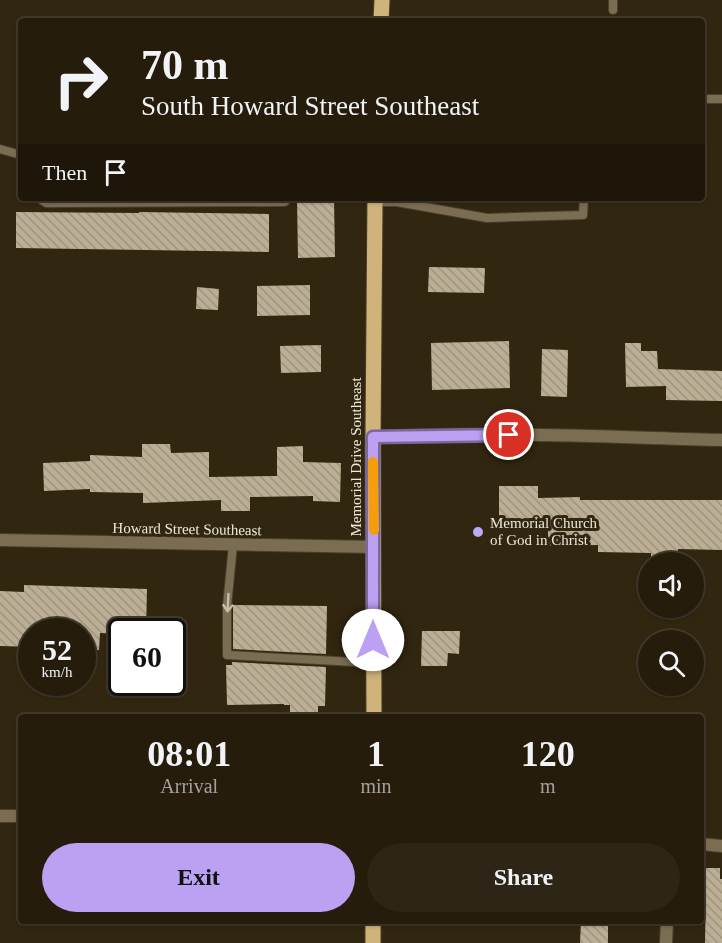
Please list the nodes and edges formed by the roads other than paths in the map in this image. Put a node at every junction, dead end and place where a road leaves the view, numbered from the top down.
1 (382, 0) edge
2 (381, 18) edge
3 (705, 99) edge
4 (722, 99) edge
5 (0, 149) edge
6 (18, 154) edge
7 (375, 201) edge
8 (386, 201) edge
9 (584, 201) edge
10 (373, 437) junction
11 (722, 440) edge
12 (0, 540) edge
13 (233, 545) junction
14 (374, 548) junction
15 (373, 663) junction
16 (374, 714) edge
17 (0, 816) edge
18 (18, 816) edge
19 (704, 844) edge
20 (722, 846) edge
21 (373, 924) edge
22 (667, 924) edge
23 (373, 943) edge
24 (666, 943) edge

1 - 2 main road
3 - 4 lane
5 - 6 lane
7 - 10 main road, Memorial Drive Southeast
8 - 9 lane
10 - 11 street
10 - 14 main road, Memorial Drive Southeast
12 - 13 street, Howard Street Southeast
13 - 14 street, Howard Street Southeast
13 -> 15 lane
14 - 15 main road, Memorial Drive Southeast
15 - 16 main road, Memorial Drive Southeast
17 - 18 street
19 - 20 street
21 - 23 main road
22 - 24 street

